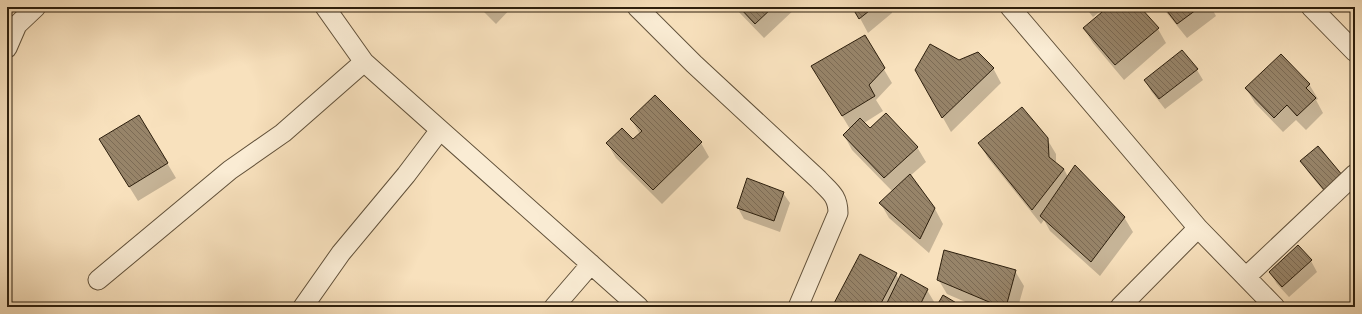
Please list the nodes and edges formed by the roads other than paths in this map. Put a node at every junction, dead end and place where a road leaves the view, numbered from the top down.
1 (36, 7) edge
2 (325, 7) edge
3 (637, 7) edge
4 (1010, 7) edge
5 (1311, 7) edge
6 (7, 48) edge
7 (1355, 52) edge
8 (364, 62) junction
9 (440, 130) junction
10 (1355, 174) edge
11 (1198, 228) junction
12 (591, 264) junction
13 (1247, 276) junction
14 (98, 280) dead end
15 (303, 307) edge
16 (554, 307) edge
17 (639, 307) edge
18 (798, 307) edge
19 (1120, 307) edge
20 (1275, 307) edge

1 - 6 street
2 - 8 street
3 - 18 street
4 - 11 street
5 - 7 street
8 - 9 street
8 - 14 street
9 - 12 street
9 - 15 street
10 - 13 street
11 - 13 street
11 - 19 street
12 - 16 street
12 - 17 street
13 - 20 street

